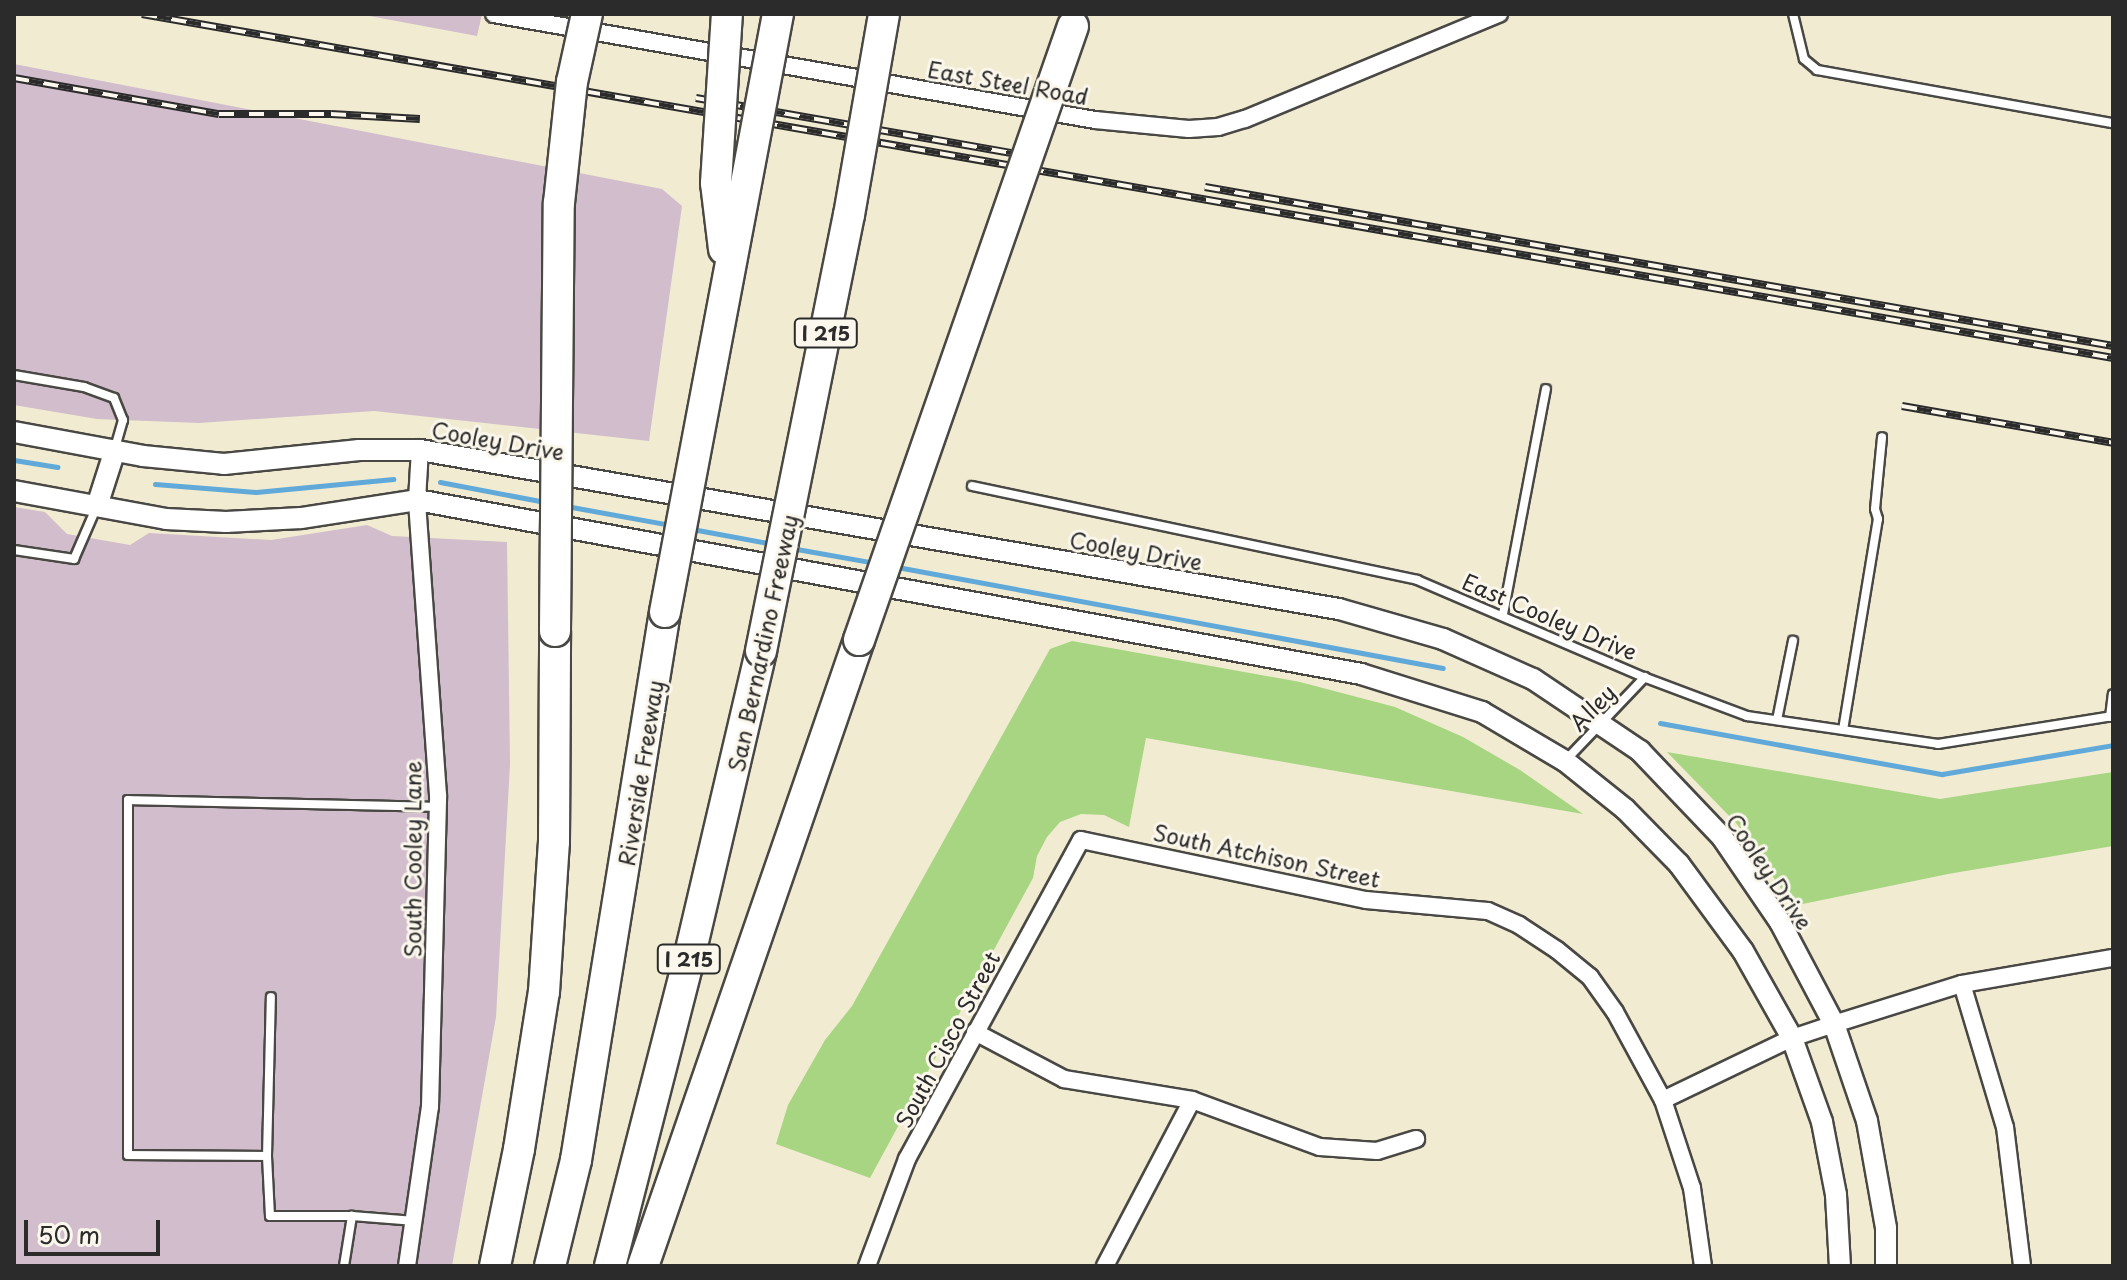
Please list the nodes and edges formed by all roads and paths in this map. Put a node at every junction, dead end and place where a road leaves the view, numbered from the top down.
1 (494, 14) edge
2 (587, 14) edge
3 (727, 14) edge
4 (778, 14) edge
5 (884, 14) edge
6 (1499, 14) edge
7 (1793, 14) edge
8 (1075, 20) edge
9 (2113, 123) edge
10 (727, 279) junction
11 (14, 375) edge
12 (1546, 389) dead end
13 (14, 432) edge
14 (1882, 437) dead end
15 (115, 450) junction
16 (420, 450) junction
17 (972, 486) dead end
18 (14, 491) edge
19 (417, 500) junction
20 (97, 506) junction
21 (14, 550) edge
22 (1503, 614) junction
23 (1793, 641) dead end
24 (1645, 677) junction
25 (2113, 694) edge
26 (2111, 716) edge
27 (1777, 720) junction
28 (1601, 723) junction
29 (1843, 730) junction
30 (1565, 761) junction
31 (438, 807) junction
32 (1081, 840) joint
33 (2113, 958) edge
34 (1962, 984) junction
35 (271, 997) dead end
36 (1834, 1024) junction
37 (975, 1032) junction
38 (1792, 1038) junction
39 (1192, 1100) junction
40 (1663, 1100) junction
41 (1416, 1139) dead end
42 (267, 1156) junction
43 (352, 1216) junction
44 (415, 1221) junction
45 (344, 1266) edge
46 (407, 1266) edge
47 (495, 1266) edge
48 (550, 1266) edge
49 (610, 1266) edge
50 (643, 1266) edge
51 (867, 1266) edge
52 (1105, 1266) edge
53 (1703, 1266) edge
54 (1840, 1266) edge
55 (1886, 1266) edge
56 (2022, 1266) edge

1 - 6 street, East Steel Road
2 - 47 highway, bridge
3 - 10 highway, bridge
4 - 10 highway, bridge
5 - 49 highway, San Bernardino Freeway / I 215, bridge
7 - 9 lane
8 - 50 highway, bridge
10 - 48 highway, Riverside Freeway, bridge
11 - 15 lane
12 - 22 lane
13 - 15 street, Cooley Drive
14 - 29 lane
15 - 16 street, Cooley Drive
15 - 20 street
16 - 19 street, South Cooley Lane
16 - 28 street, Cooley Drive
17 - 22 lane, East Cooley Drive
18 - 20 street
19 - 20 street
19 - 30 street
19 - 31 street, South Cooley Lane
20 - 21 lane
22 - 24 lane, East Cooley Drive
23 - 27 lane
24 - 27 lane, East Cooley Drive
24 - 28 lane, Alley
25 - 26 lane
26 - 29 lane, East Cooley Drive
27 - 29 lane, East Cooley Drive
28 - 30 lane, Alley
28 - 36 street, Cooley Drive
30 - 38 street
31 - 42 lane
31 - 44 street, South Cooley Lane
32 - 37 street, South Cisco Street
32 - 40 street, South Atchison Street
33 - 34 street
34 - 36 street
34 - 56 street
35 - 42 lane
36 - 38 street
36 - 55 street, Cooley Drive
37 - 39 street
37 - 51 street, South Cisco Street
38 - 40 street
38 - 54 street
39 - 41 street
39 - 52 street
40 - 53 street, South Atchison Street
42 - 43 lane
43 - 44 lane
43 - 45 lane
44 - 46 street, South Cooley Lane

